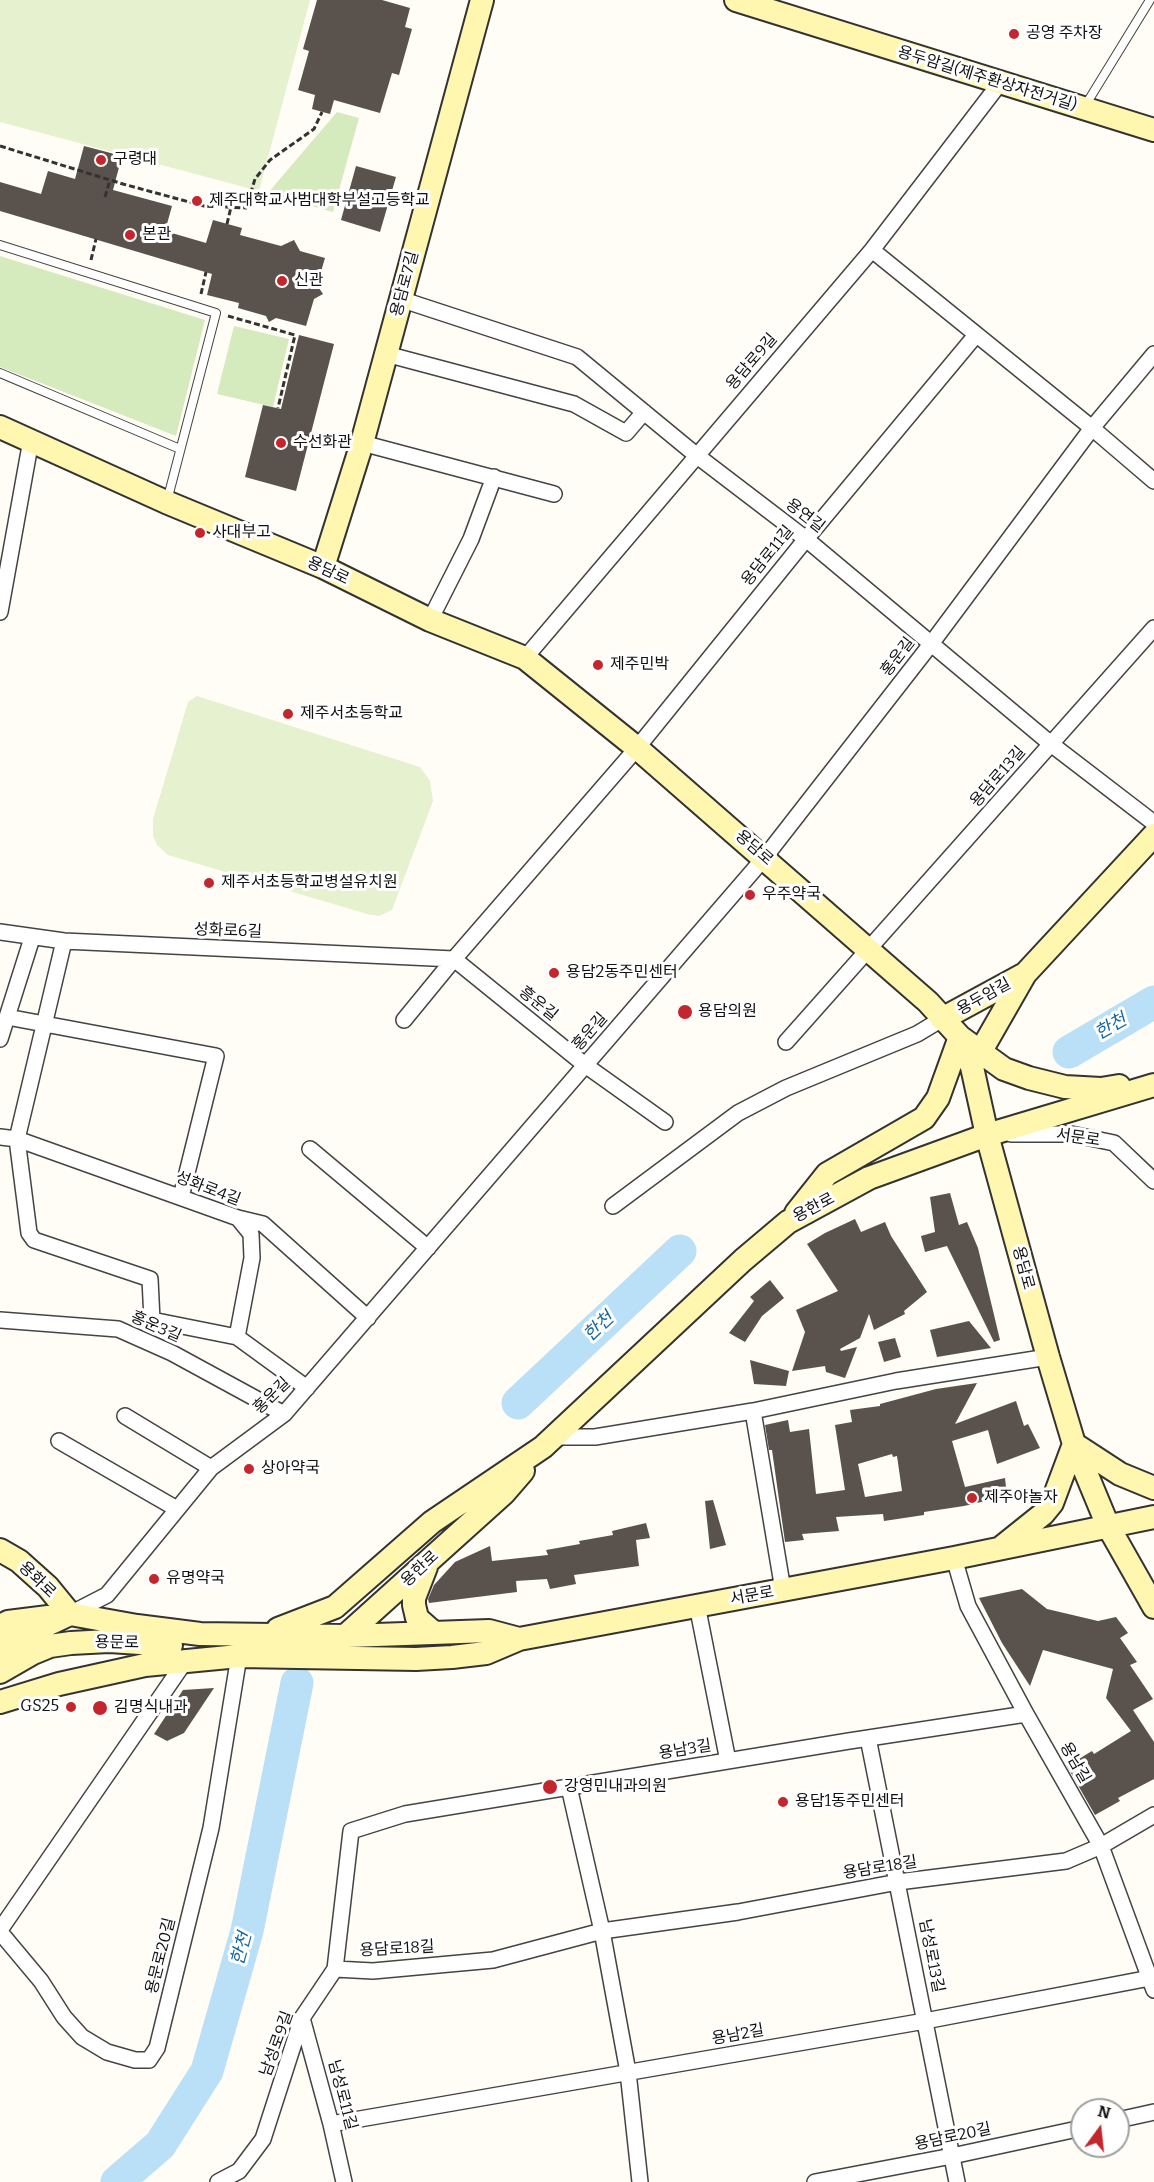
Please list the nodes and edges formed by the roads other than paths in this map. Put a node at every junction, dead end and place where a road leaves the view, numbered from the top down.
1 (482, 0) edge
2 (736, 0) edge
3 (1150, 0) edge
4 (1000, 83) junction
5 (1083, 108) junction
6 (1154, 130) edge
7 (0, 245) edge
8 (872, 250) junction
9 (400, 299) junction
10 (976, 335) junction
11 (387, 354) junction
12 (1154, 354) edge
13 (0, 373) edge
14 (644, 411) junction
15 (0, 427) edge
16 (1092, 428) junction
17 (32, 440) junction
18 (362, 443) junction
19 (180, 449) junction
20 (696, 454) junction
21 (494, 477) junction
22 (1154, 481) edge
23 (554, 494) dead end
24 (166, 502) junction
25 (806, 539) junction
26 (323, 567) junction
27 (1, 602) edge
28 (430, 620) junction
29 (1154, 628) edge
30 (931, 644) junction
31 (525, 658) junction
32 (1051, 744) junction
33 (637, 748) junction
34 (1154, 823) edge
35 (1154, 835) edge
36 (765, 857) junction
37 (0, 932) edge
38 (32, 938) junction
39 (63, 941) junction
40 (869, 950) junction
41 (454, 959) junction
42 (1024, 974) junction
43 (7, 1017) junction
44 (942, 1019) junction
45 (404, 1020) dead end
46 (44, 1023) junction
47 (960, 1037) junction
48 (0, 1039) edge
49 (786, 1042) dead end
50 (976, 1059) junction
51 (585, 1065) junction
52 (1154, 1083) edge
53 (665, 1122) dead end
54 (987, 1135) junction
55 (0, 1137) edge
56 (17, 1139) junction
57 (310, 1149) dead end
58 (1154, 1181) edge
59 (181, 1197) junction
60 (613, 1206) dead end
61 (238, 1218) junction
62 (790, 1221) junction
63 (428, 1248) junction
64 (368, 1318) junction
65 (0, 1320) edge
66 (237, 1337) junction
67 (1048, 1357) junction
68 (307, 1388) junction
69 (753, 1411) junction
70 (284, 1414) junction
71 (125, 1416) dead end
72 (59, 1441) dead end
73 (549, 1442) junction
74 (1074, 1444) junction
75 (212, 1468) junction
76 (1154, 1488) edge
77 (468, 1499) junction
78 (177, 1509) junction
79 (1154, 1516) edge
80 (1108, 1526) junction
81 (1000, 1549) junction
82 (0, 1550) edge
83 (954, 1558) junction
84 (425, 1565) junction
85 (783, 1590) junction
86 (697, 1605) junction
87 (1154, 1607) edge
88 (70, 1614) junction
89 (0, 1626) edge
90 (434, 1633) junction
91 (253, 1635) junction
92 (348, 1636) junction
93 (519, 1639) junction
94 (0, 1650) edge
95 (239, 1656) junction
96 (276, 1657) junction
97 (186, 1660) junction
98 (0, 1672) edge
99 (0, 1702) edge
100 (1026, 1714) junction
101 (868, 1738) junction
102 (728, 1761) junction
103 (569, 1787) junction
104 (1154, 1815) edge
105 (351, 1831) joint
106 (1101, 1845) junction
107 (898, 1882) junction
108 (0, 1931) edge
109 (602, 1931) junction
110 (334, 1969) junction
111 (1152, 1984) edge
112 (303, 2018) junction
113 (925, 2021) junction
114 (628, 2072) junction
115 (1154, 2112) edge
116 (1130, 2117) edge
117 (331, 2124) junction
118 (1070, 2131) edge
119 (952, 2156) junction
120 (831, 2180) edge
121 (218, 2182) edge
122 (344, 2182) edge
123 (640, 2182) edge
124 (815, 2182) edge
125 (957, 2182) edge

1 - 9 main road, 용담로7길
2 - 4 main road, 용두암길(제주환상자전거길)
3 - 5 lane
4 - 5 main road, 용두암길(제주환상자전거길)
4 - 8 street, 용담로9길
5 - 6 main road, 용두암길(제주환상자전거길)
7 - 19 lane
8 - 10 street
8 - 20 street, 용담로9길
9 - 11 main road, 용담로7길
9 - 14 street, 용연길
10 - 16 street
10 - 25 street, 용담로11길
11 - 14 street
11 - 18 main road, 용담로7길
12 - 16 street, 홍운길
13 - 19 lane
14 - 20 street, 용연길
15 - 17 main road, 용담로
16 - 22 street
16 - 30 street, 홍운길
17 - 24 main road, 용담로
17 - 27 street
18 - 21 street
18 - 26 main road, 용담로7길
19 - 24 lane
20 - 25 street, 용연길
20 - 31 street, 용담로9길
21 - 23 street
21 - 28 street
24 - 26 main road, 용담로
25 - 30 street, 용연길
25 - 33 street, 용담로11길
26 - 28 main road, 용담로
28 - 31 main road, 용담로
29 - 32 street, 용담로13길
30 - 32 street, 용연길
30 - 36 street, 홍운길
31 - 33 main road, 용담로
32 - 34 street, 용연길
32 - 40 street, 용담로13길
33 - 36 main road, 용담로
33 - 41 street
35 - 42 main road
36 - 40 main road, 용담로
36 - 51 street, 홍운길
37 - 38 street, 성화로6길
38 - 39 street, 성화로6길
38 - 43 street
39 - 41 street, 성화로6길
39 - 46 street
40 - 44 main road, 용담로
40 - 49 street
41 - 45 street
41 - 51 street, 흥운길
42 - 44 main road, 용두암길
42 - 50 main road
43 - 46 street
43 - 48 street
44 - 47 main road, 용담로
44 - 60 street
46 - 56 street
46 - 59 street
47 - 50 main road, 용담로
47 - 62 main road
50 - 52 main road
50 - 54 main road, 용담로
51 - 53 street, 흥운길
51 - 63 street, 홍운길
52 - 54 main road, 용한로
54 - 58 street, 서문로
54 - 62 main road, 용한로
54 - 67 main road, 용담로
55 - 56 street, 성화로4길
56 - 59 street, 성화로4길
56 - 66 street
57 - 63 street
59 - 61 street, 성화로4길
61 - 64 street
61 - 66 street, 성화로4길
62 - 73 main road, 용한로
63 - 64 street, 홍운길
64 - 68 street, 홍운길
65 - 70 street, 홍운3길
66 - 68 street
67 - 69 street
67 - 74 main road, 용담로
68 - 70 street, 홍운길
69 - 73 street
69 - 85 street
70 - 75 street, 홍운길
71 - 75 street
72 - 78 street
73 - 77 main road, 용한로
73 - 84 main road, 용한로
74 - 76 main road
74 - 80 main road, 용담로
74 - 81 main road
75 - 78 street, 홍운길
77 - 84 main road
77 - 91 main road, 용한로
78 - 88 street, 홍운길
79 - 80 main road, 서문로
80 - 81 main road, 서문로
80 - 87 main road, 용담로
81 - 83 main road, 서문로
82 - 88 main road, 용화로
83 - 85 main road, 서문로
83 - 100 street, 용남길
84 - 90 main road
84 - 92 main road, 용한로
85 - 86 main road, 서문로
86 - 93 main road, 서문로
86 - 102 street
88 - 89 main road, 용문로
88 - 91 main road, 용문로
88 - 94 main road
90 - 92 main road, 서문로
90 - 93 main road, 서문로
91 - 92 main road, 용문로
92 - 96 main road, 용한로
93 - 96 main road
95 - 96 main road
95 - 97 main road
95 - 98 main road, 용문로
95 - 108 street, 용문로20길
97 - 99 main road
97 - 108 street, 용문로20길
100 - 101 street, 용남3길
100 - 106 street, 용남길
101 - 102 street, 용남3길
101 - 107 street, 남성로13길
102 - 103 street, 용남3길
103 - 105 street, 용남3길
103 - 109 street
104 - 106 street, 용담로18길
105 - 110 street, 남성로9길
106 - 107 street, 용담로18길
106 - 111 street, 용남길
107 - 109 street, 용담로18길
107 - 113 street, 남성로13길
109 - 110 street, 용담로18길
109 - 114 street
110 - 112 street, 남성로9길
111 - 113 street, 용남2길
112 - 117 street, 남성로11길
112 - 121 street, 남성로9길
113 - 114 street, 용남2길
113 - 119 street, 남성로13길
114 - 117 street, 용남2길
114 - 123 street
115 - 116 street
117 - 122 street, 남성로11길
118 - 119 street, 용담로20길
119 - 120 street, 용담로20길
119 - 125 street, 남성로13길
120 - 124 street, 용담로20길

